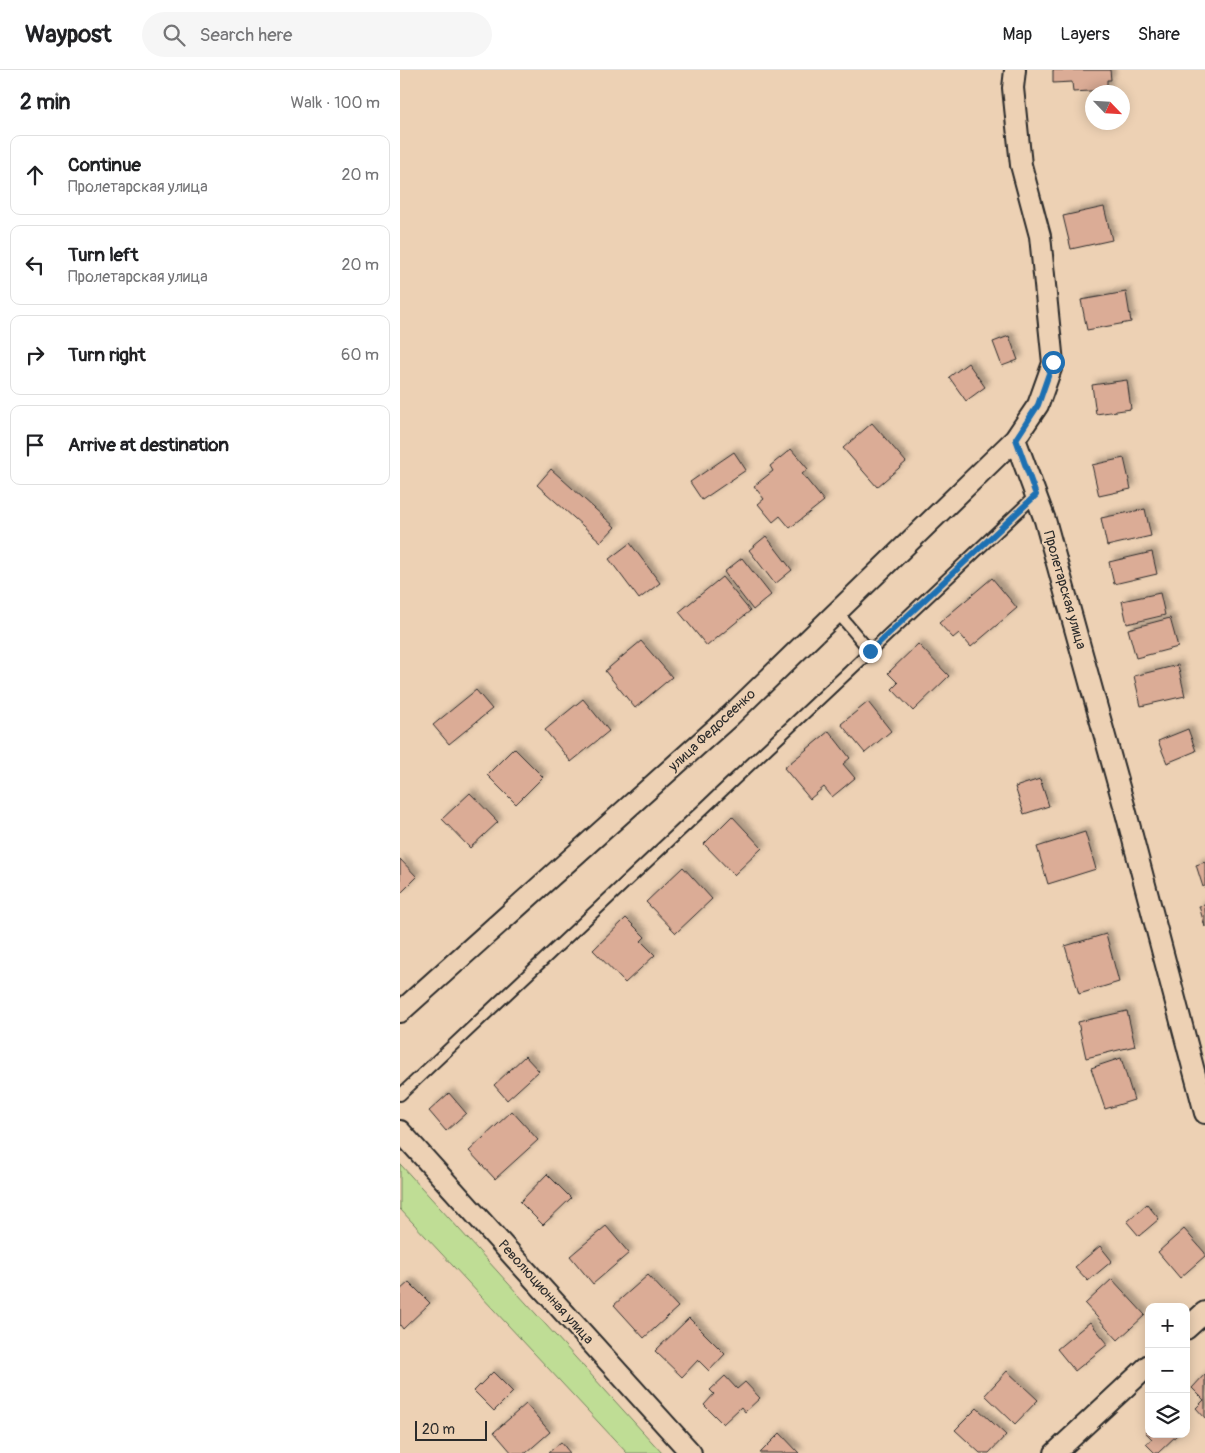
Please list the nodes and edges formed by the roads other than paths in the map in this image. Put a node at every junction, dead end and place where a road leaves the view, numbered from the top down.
1 (1015, 70) edge
2 (1016, 439) junction
3 (1036, 495) junction
4 (837, 612) junction
5 (870, 651) junction
6 (400, 1012) edge
7 (400, 1095) edge
8 (1205, 1112) edge
9 (400, 1131) edge
10 (1205, 1312) edge
11 (1190, 1325) edge
12 (1145, 1369) edge
13 (691, 1453) edge
14 (1055, 1453) edge

1 - 2 street
2 - 3 street, Пролетарская улица
2 - 4 street, улица Федосеенко
3 - 5 lane
3 - 8 street, Пролетарская улица
4 - 5 lane
4 - 6 street, улица Федосеенко
5 - 7 lane
9 - 13 street, Революционная улица
10 - 11 street
12 - 14 street

